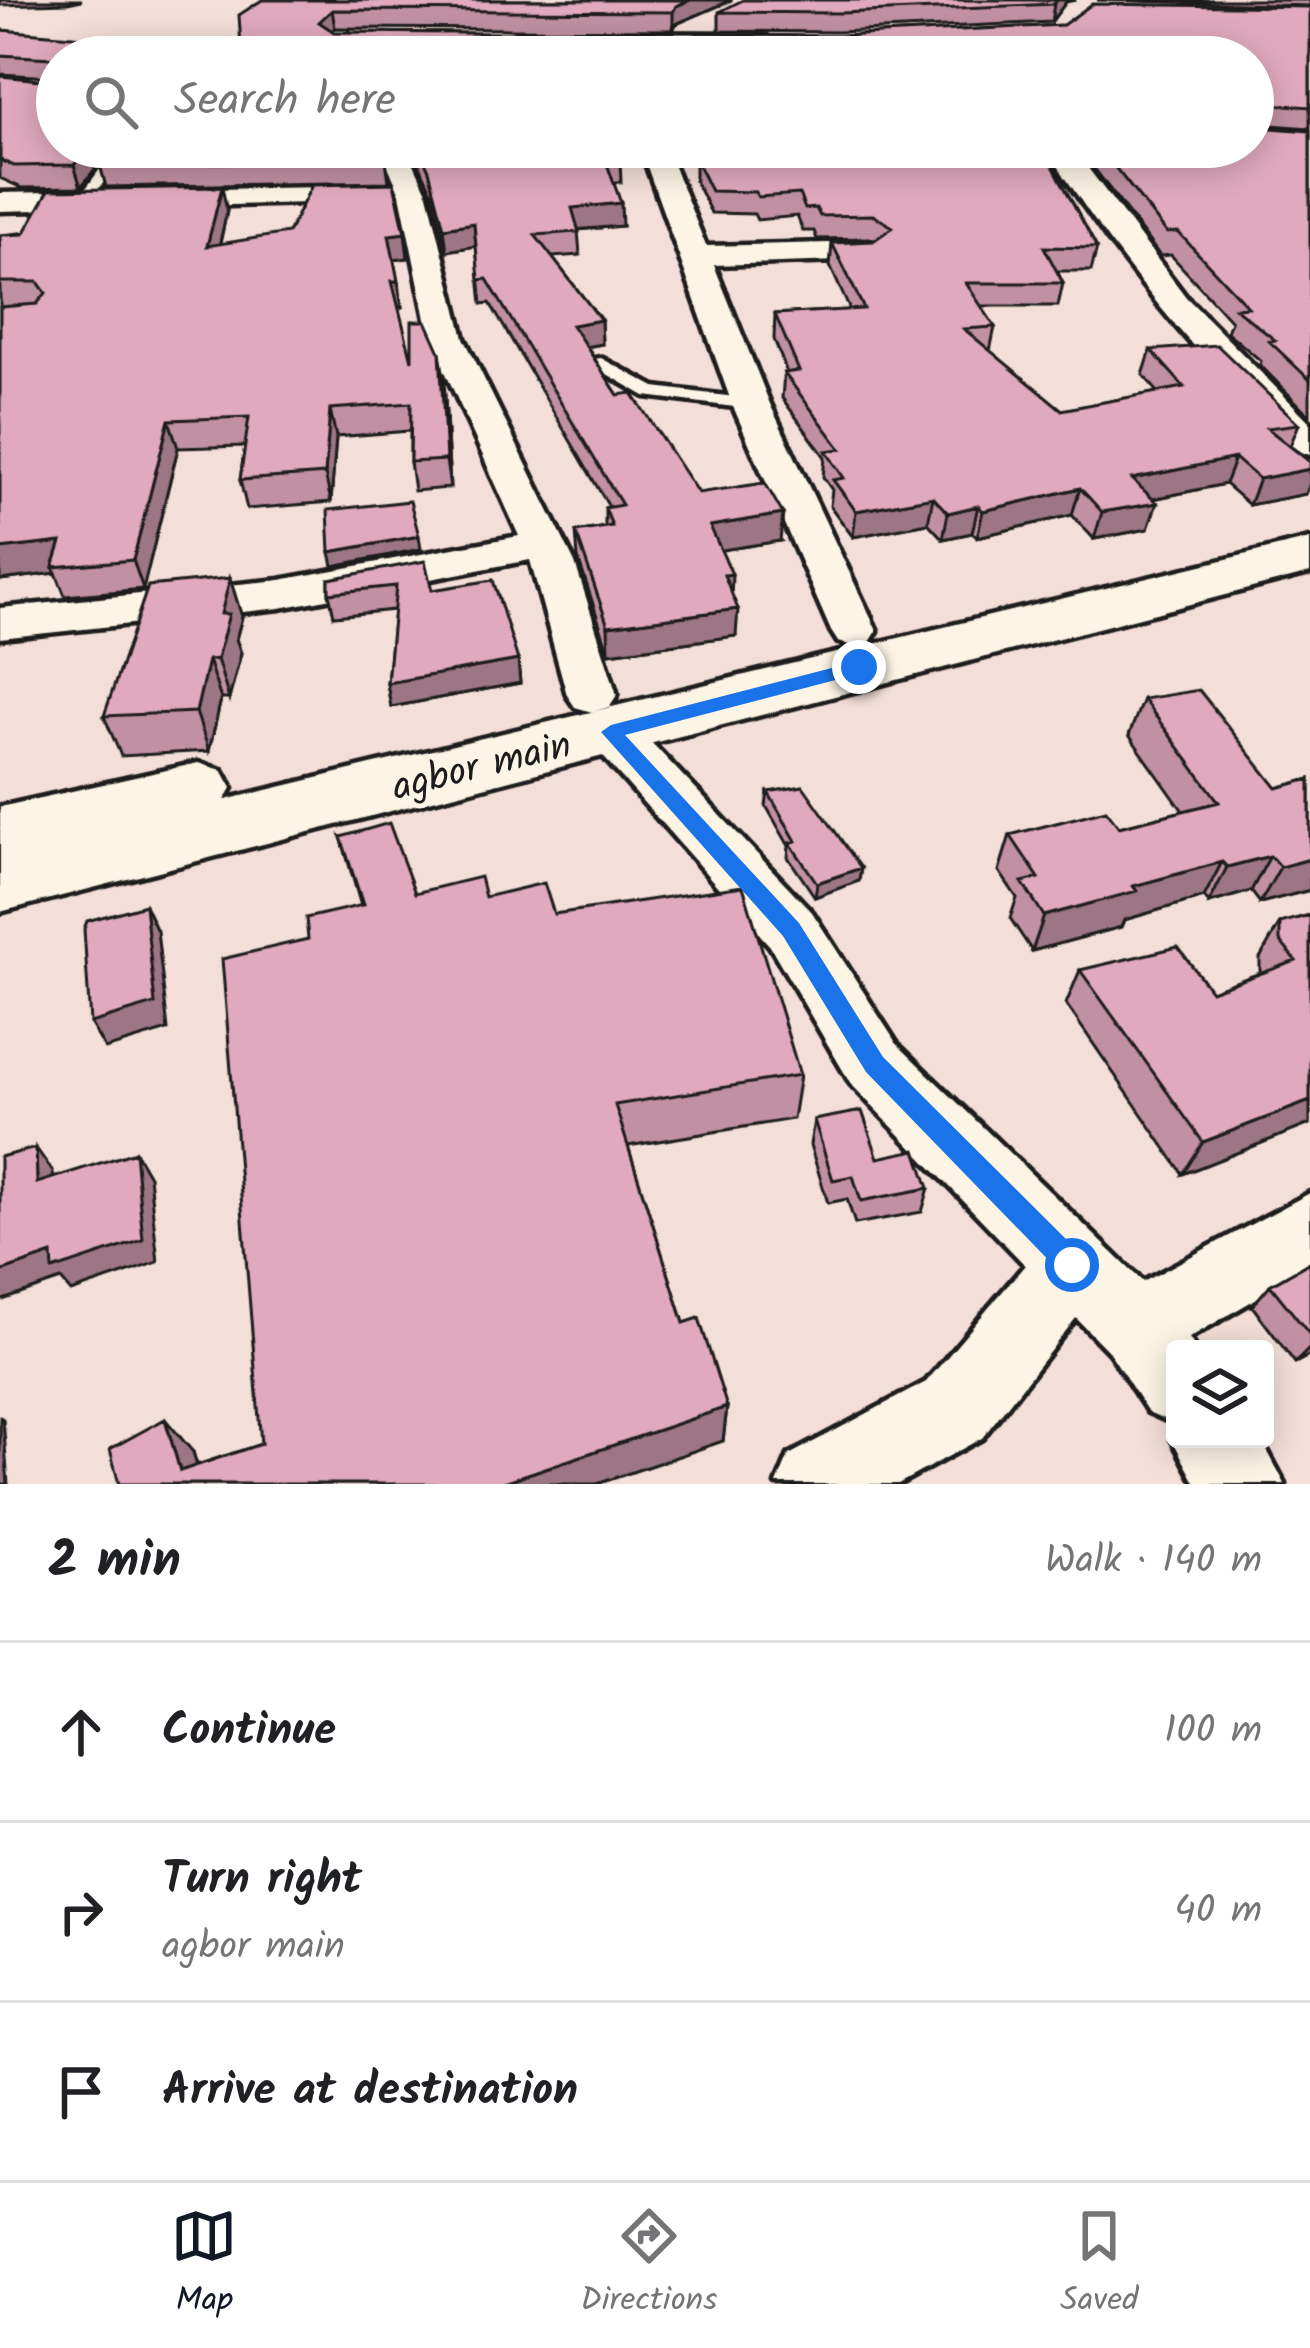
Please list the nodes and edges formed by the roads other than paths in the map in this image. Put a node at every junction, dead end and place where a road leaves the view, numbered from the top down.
1 (321, 0) edge
2 (544, 13) edge
3 (721, 16) edge
4 (337, 36) edge
5 (568, 36) edge
6 (681, 36) edge
7 (107, 168) edge
8 (402, 168) edge
9 (660, 168) edge
10 (1072, 168) edge
11 (414, 194) junction
12 (0, 202) edge
13 (83, 202) junction
14 (870, 250) edge
15 (694, 256) junction
16 (602, 364) edge
17 (751, 404) junction
18 (1310, 443) edge
19 (1310, 520) edge
20 (545, 544) junction
21 (1310, 556) edge
22 (1072, 597) junction
23 (0, 623) edge
24 (854, 632) junction
25 (601, 714) junction
26 (0, 834) edge
27 (0, 883) edge
28 (1310, 1228) edge
29 (1072, 1265) junction
30 (1136, 1328) junction
31 (1166, 1372) edge
32 (1218, 1448) edge
33 (818, 1484) edge
34 (1244, 1484) edge

1 - 4 street
2 - 5 street
3 - 6 street
7 - 13 lane
8 - 11 street
9 - 15 street
10 - 18 street
11 - 13 street
11 - 20 street
12 - 13 street
14 - 15 street
15 - 17 street
16 - 17 lane
17 - 24 street
19 - 22 main road, agbor main
20 - 23 street
20 - 25 street
21 - 22 main road, agbor main
22 - 24 main road, agbor main
22 - 25 main road, agbor main
24 - 25 main road, agbor main
25 - 26 main road, agbor main
25 - 27 main road, agbor main
25 - 29 street
28 - 30 street
29 - 30 street
29 - 33 street
30 - 31 street
32 - 34 street

